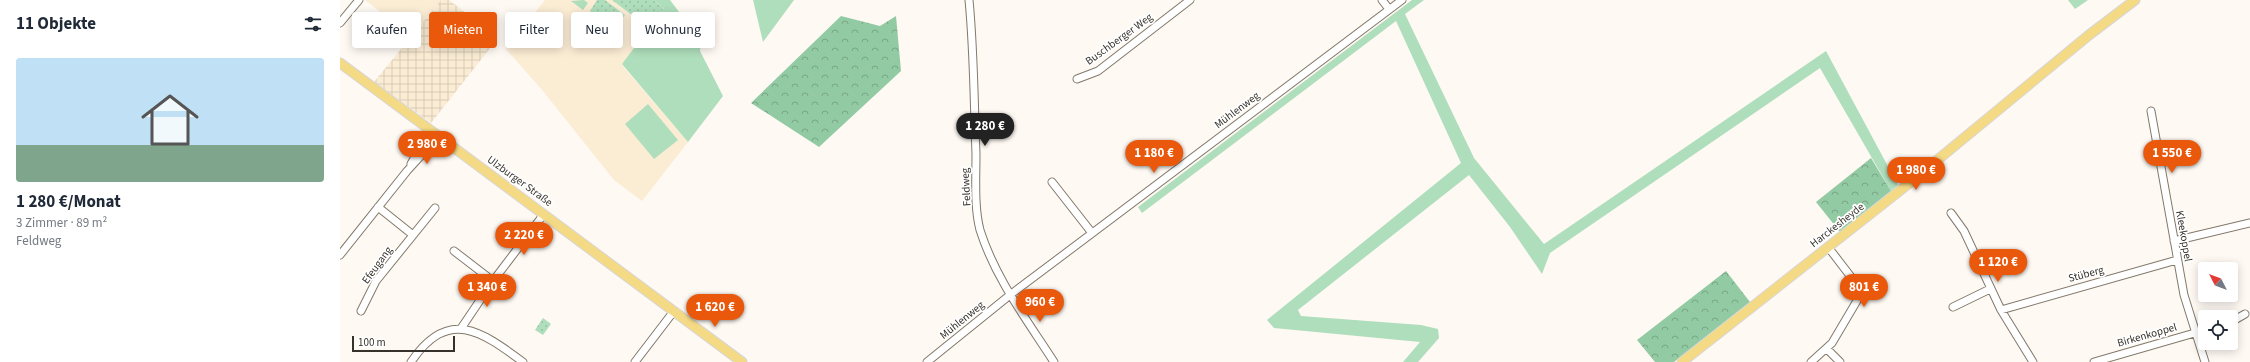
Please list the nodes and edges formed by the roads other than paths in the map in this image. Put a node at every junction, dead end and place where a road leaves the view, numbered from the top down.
1 (359, 0) edge
2 (969, 0) edge
3 (1190, 0) edge
4 (1382, 0) edge
5 (1402, 0) edge
6 (2135, 0) edge
7 (1389, 9) junction
8 (340, 23) edge
9 (340, 63) edge
10 (1077, 80) dead end
11 (2151, 111) dead end
12 (430, 130) junction
13 (439, 136) junction
14 (408, 171) junction
15 (1052, 182) dead end
16 (378, 207) junction
17 (435, 208) dead end
18 (1951, 213) dead end
19 (544, 214) junction
20 (2250, 223) edge
21 (1092, 233) junction
22 (413, 235) junction
23 (2174, 241) junction
24 (1828, 247) junction
25 (454, 251) dead end
26 (340, 255) edge
27 (2177, 260) junction
28 (493, 281) junction
29 (1990, 289) junction
30 (1010, 295) junction
31 (1953, 307) dead end
32 (361, 310) dead end
33 (2001, 310) junction
34 (674, 311) junction
35 (2245, 314) dead end
36 (2238, 318) edge
37 (462, 327) junction
38 (2198, 332) edge
39 (2195, 333) junction
40 (1827, 349) junction
41 (412, 362) edge
42 (523, 362) edge
43 (635, 362) edge
44 (742, 362) edge
45 (927, 362) edge
46 (1054, 362) edge
47 (1682, 362) edge
48 (1811, 362) edge
49 (1840, 362) edge
50 (2033, 362) edge
51 (2094, 362) edge
52 (2205, 362) edge

1 - 8 street
2 - 30 street, Feldweg
3 - 10 street, Buschberger Weg
4 - 7 street
5 - 7 street, Mühlenweg
6 - 24 main road, Harckesheyde
7 - 21 street, Mühlenweg
9 - 12 main road, Ulzburger Straße
11 - 23 street, Kleekoppel
12 - 13 main road, Ulzburger Straße
12 - 14 street
13 - 14 street
13 - 19 main road, Ulzburger Straße
14 - 16 street
15 - 21 street
16 - 22 street
16 - 26 street
17 - 22 street, Efeugang
18 - 29 street
19 - 28 street
19 - 34 main road, Ulzburger Straße
20 - 23 street
21 - 30 street, Mühlenweg
22 - 32 street, Efeugang
23 - 27 street, Kleekoppel
24 - 40 street
24 - 47 main road, Harckesheyde
25 - 28 street
27 - 33 street, Stüberg
27 - 39 street, Kleekoppel
28 - 37 street
29 - 31 street
29 - 33 street
30 - 45 street, Mühlenweg
30 - 46 street
33 - 50 street
34 - 43 street
34 - 44 main road, Ulzburger Straße
35 - 36 street
37 - 41 street
37 - 42 street
38 - 39 street, Birkenkoppel
39 - 51 street, Birkenkoppel
39 - 52 street, Kleekoppel
40 - 48 street
40 - 49 street

